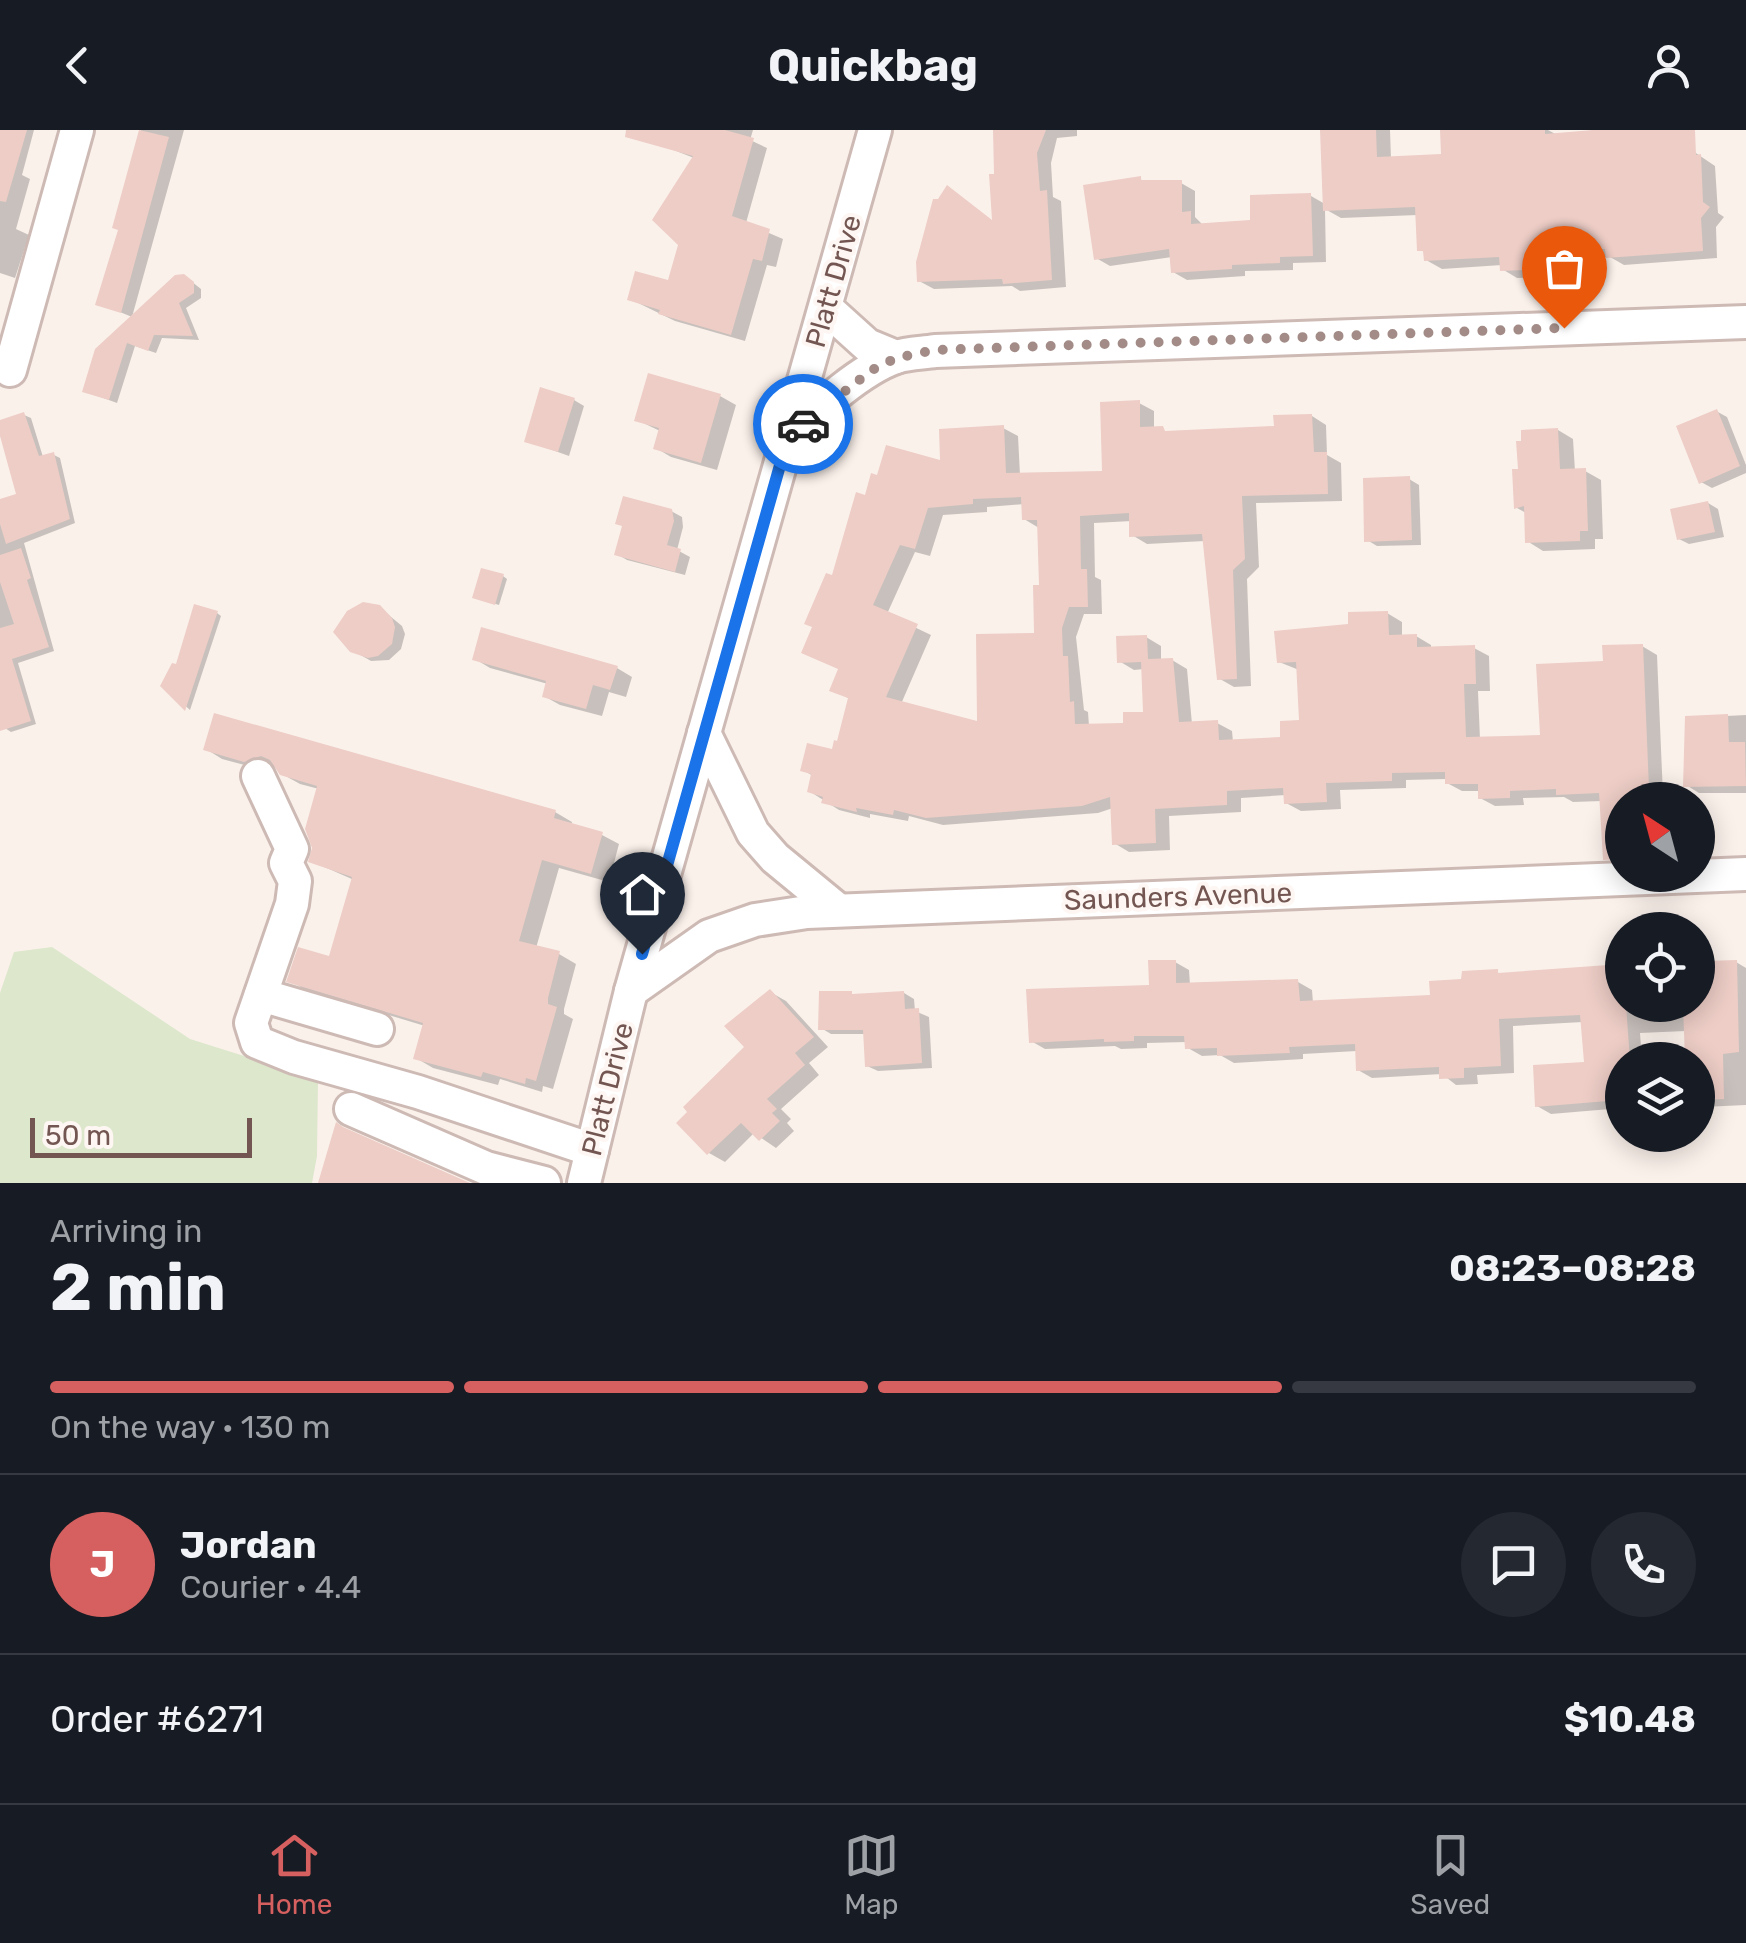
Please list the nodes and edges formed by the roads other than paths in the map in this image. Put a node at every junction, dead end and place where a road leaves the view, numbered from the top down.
1 (76, 130) edge
2 (875, 130) edge
3 (826, 308) junction
4 (1746, 322) edge
5 (896, 358) junction
6 (10, 370) dead end
7 (788, 437) junction
8 (704, 733) junction
9 (258, 776) dead end
10 (1746, 874) edge
11 (837, 909) junction
12 (631, 991) junction
13 (261, 995) junction
14 (378, 1029) dead end
15 (350, 1109) dead end
16 (592, 1150) junction
17 (544, 1183) edge
18 (584, 1183) edge

1 - 6 street
2 - 3 street, Platt Drive
3 - 5 street
3 - 7 street, Platt Drive
4 - 5 street
5 - 7 street
7 - 8 street, Platt Drive
8 - 11 street
8 - 12 street, Platt Drive
9 - 13 street
10 - 11 street, Saunders Avenue
11 - 12 street, Saunders Avenue
12 - 16 street, Platt Drive
13 - 14 street
13 - 16 street
15 - 17 street
16 - 18 street, Platt Drive

